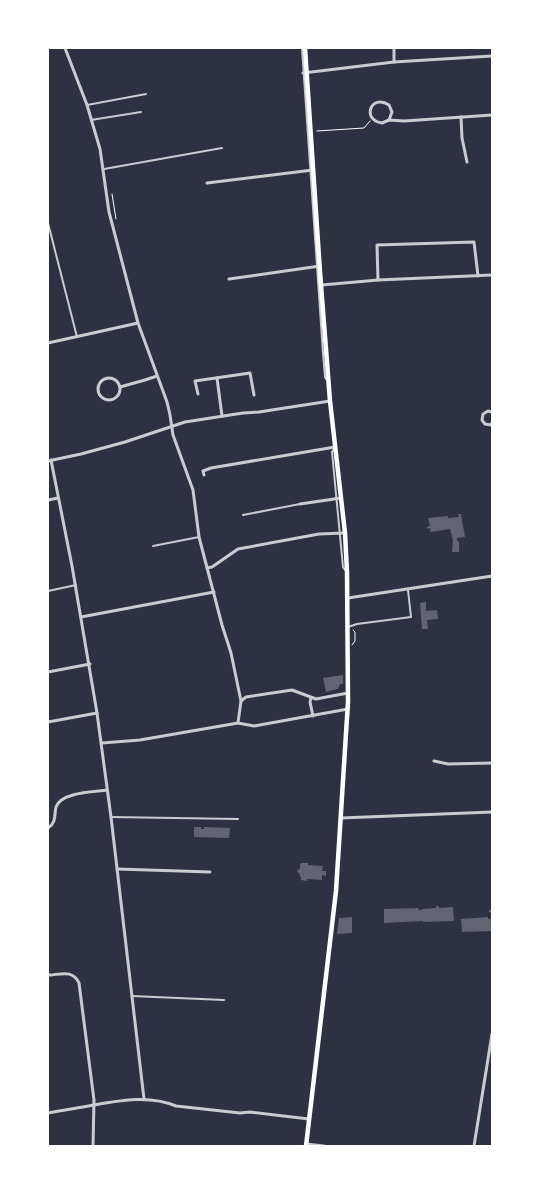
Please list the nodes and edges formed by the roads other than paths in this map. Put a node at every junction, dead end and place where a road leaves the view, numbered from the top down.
1 (65, 48) edge
2 (304, 48) edge
3 (394, 48) edge
4 (492, 56) edge
5 (394, 62) junction
6 (305, 72) junction
7 (146, 94) dead end
8 (87, 105) junction
9 (141, 112) dead end
10 (492, 115) edge
11 (461, 117) junction
12 (91, 120) junction
13 (389, 120) junction
14 (222, 148) dead end
15 (467, 162) dead end
16 (104, 169) junction
17 (312, 170) junction
18 (207, 183) dead end
19 (48, 223) edge
20 (319, 266) junction
21 (492, 275) edge
22 (478, 276) junction
23 (229, 279) dead end
24 (378, 280) junction
25 (322, 285) junction
26 (138, 323) junction
27 (77, 337) junction
28 (48, 343) edge
29 (157, 376) junction
30 (217, 378) junction
31 (329, 382) junction
32 (120, 387) junction
33 (198, 394) dead end
34 (254, 395) dead end
35 (330, 401) junction
36 (492, 412) edge
37 (222, 416) junction
38 (492, 423) edge
39 (172, 425) junction
40 (335, 447) junction
41 (49, 461) edge
42 (204, 474) dead end
43 (58, 498) junction
44 (339, 498) junction
45 (48, 500) edge
46 (300, 504) joint
47 (243, 514) dead end
48 (343, 533) junction
49 (199, 537) junction
50 (153, 546) dead end
51 (207, 568) junction
52 (492, 576) edge
53 (76, 585) junction
54 (48, 590) edge
55 (408, 590) junction
56 (214, 592) junction
57 (348, 598) junction
58 (81, 616) junction
59 (348, 626) junction
60 (90, 664) junction
61 (48, 672) edge
62 (348, 693) junction
63 (311, 698) junction
64 (241, 701) junction
65 (348, 709) junction
66 (98, 713) junction
67 (312, 716) junction
68 (48, 722) edge
69 (238, 723) junction
70 (102, 743) junction
71 (434, 761) dead end
72 (492, 763) edge
73 (107, 790) junction
74 (492, 812) edge
75 (111, 817) junction
76 (341, 818) junction
77 (238, 819) dead end
78 (48, 828) edge
79 (117, 870) junction
80 (210, 872) dead end
81 (48, 974) edge
82 (132, 996) junction
83 (224, 1000) dead end
84 (492, 1034) edge
85 (144, 1099) junction
86 (94, 1105) junction
87 (48, 1113) edge
88 (309, 1119) junction
89 (306, 1145) edge
90 (93, 1146) edge
91 (324, 1146) edge
92 (474, 1146) edge

1 - 8 street
2 - 6 main road
3 - 5 street
4 - 5 street
5 - 6 street
6 - 17 lane
6 - 17 main road
7 - 8 lane
8 - 12 street
9 - 12 lane
10 - 11 street
11 - 13 street
11 - 15 street
12 - 16 street
13 - 13 street
14 - 16 lane
16 - 26 street
17 - 18 street
17 - 20 main road
19 - 27 lane
20 - 23 street
20 - 25 main road
20 - 31 lane
21 - 22 street
22 - 24 street
22 - 24 street
24 - 25 street
25 - 31 main road
26 - 27 street
26 - 29 street
27 - 28 street
29 - 32 street
29 - 39 street
30 - 33 street
30 - 34 street
30 - 37 street
31 - 35 main road
32 - 32 street
35 - 37 street
35 - 40 main road
36 - 38 street
37 - 39 street
39 - 41 street
39 - 49 street
40 - 42 street
40 - 44 main road
41 - 43 street
43 - 45 street
43 - 53 street
44 - 46 street
44 - 48 main road
46 - 47 lane
48 - 51 street
48 - 57 main road
49 - 50 lane
49 - 51 street
51 - 56 street
52 - 55 street
53 - 54 lane
53 - 58 street
55 - 57 street
55 - 59 lane
56 - 58 street
56 - 64 street
57 - 59 main road
58 - 60 street
59 - 62 main road
60 - 61 street
60 - 66 street
62 - 63 street
62 - 65 main road
63 - 64 street
63 - 67 street
64 - 69 street
65 - 67 street
65 - 76 main road
66 - 68 street
66 - 70 street
67 - 69 street
69 - 70 street
70 - 73 street
71 - 72 street
73 - 75 street
73 - 78 street
74 - 76 street
75 - 77 lane
75 - 79 street
76 - 88 main road
79 - 80 street
79 - 82 street
81 - 86 street
82 - 83 lane
82 - 85 street
84 - 92 street
85 - 86 street
85 - 88 street
86 - 87 street
86 - 90 street
88 - 89 main road
89 - 91 street

